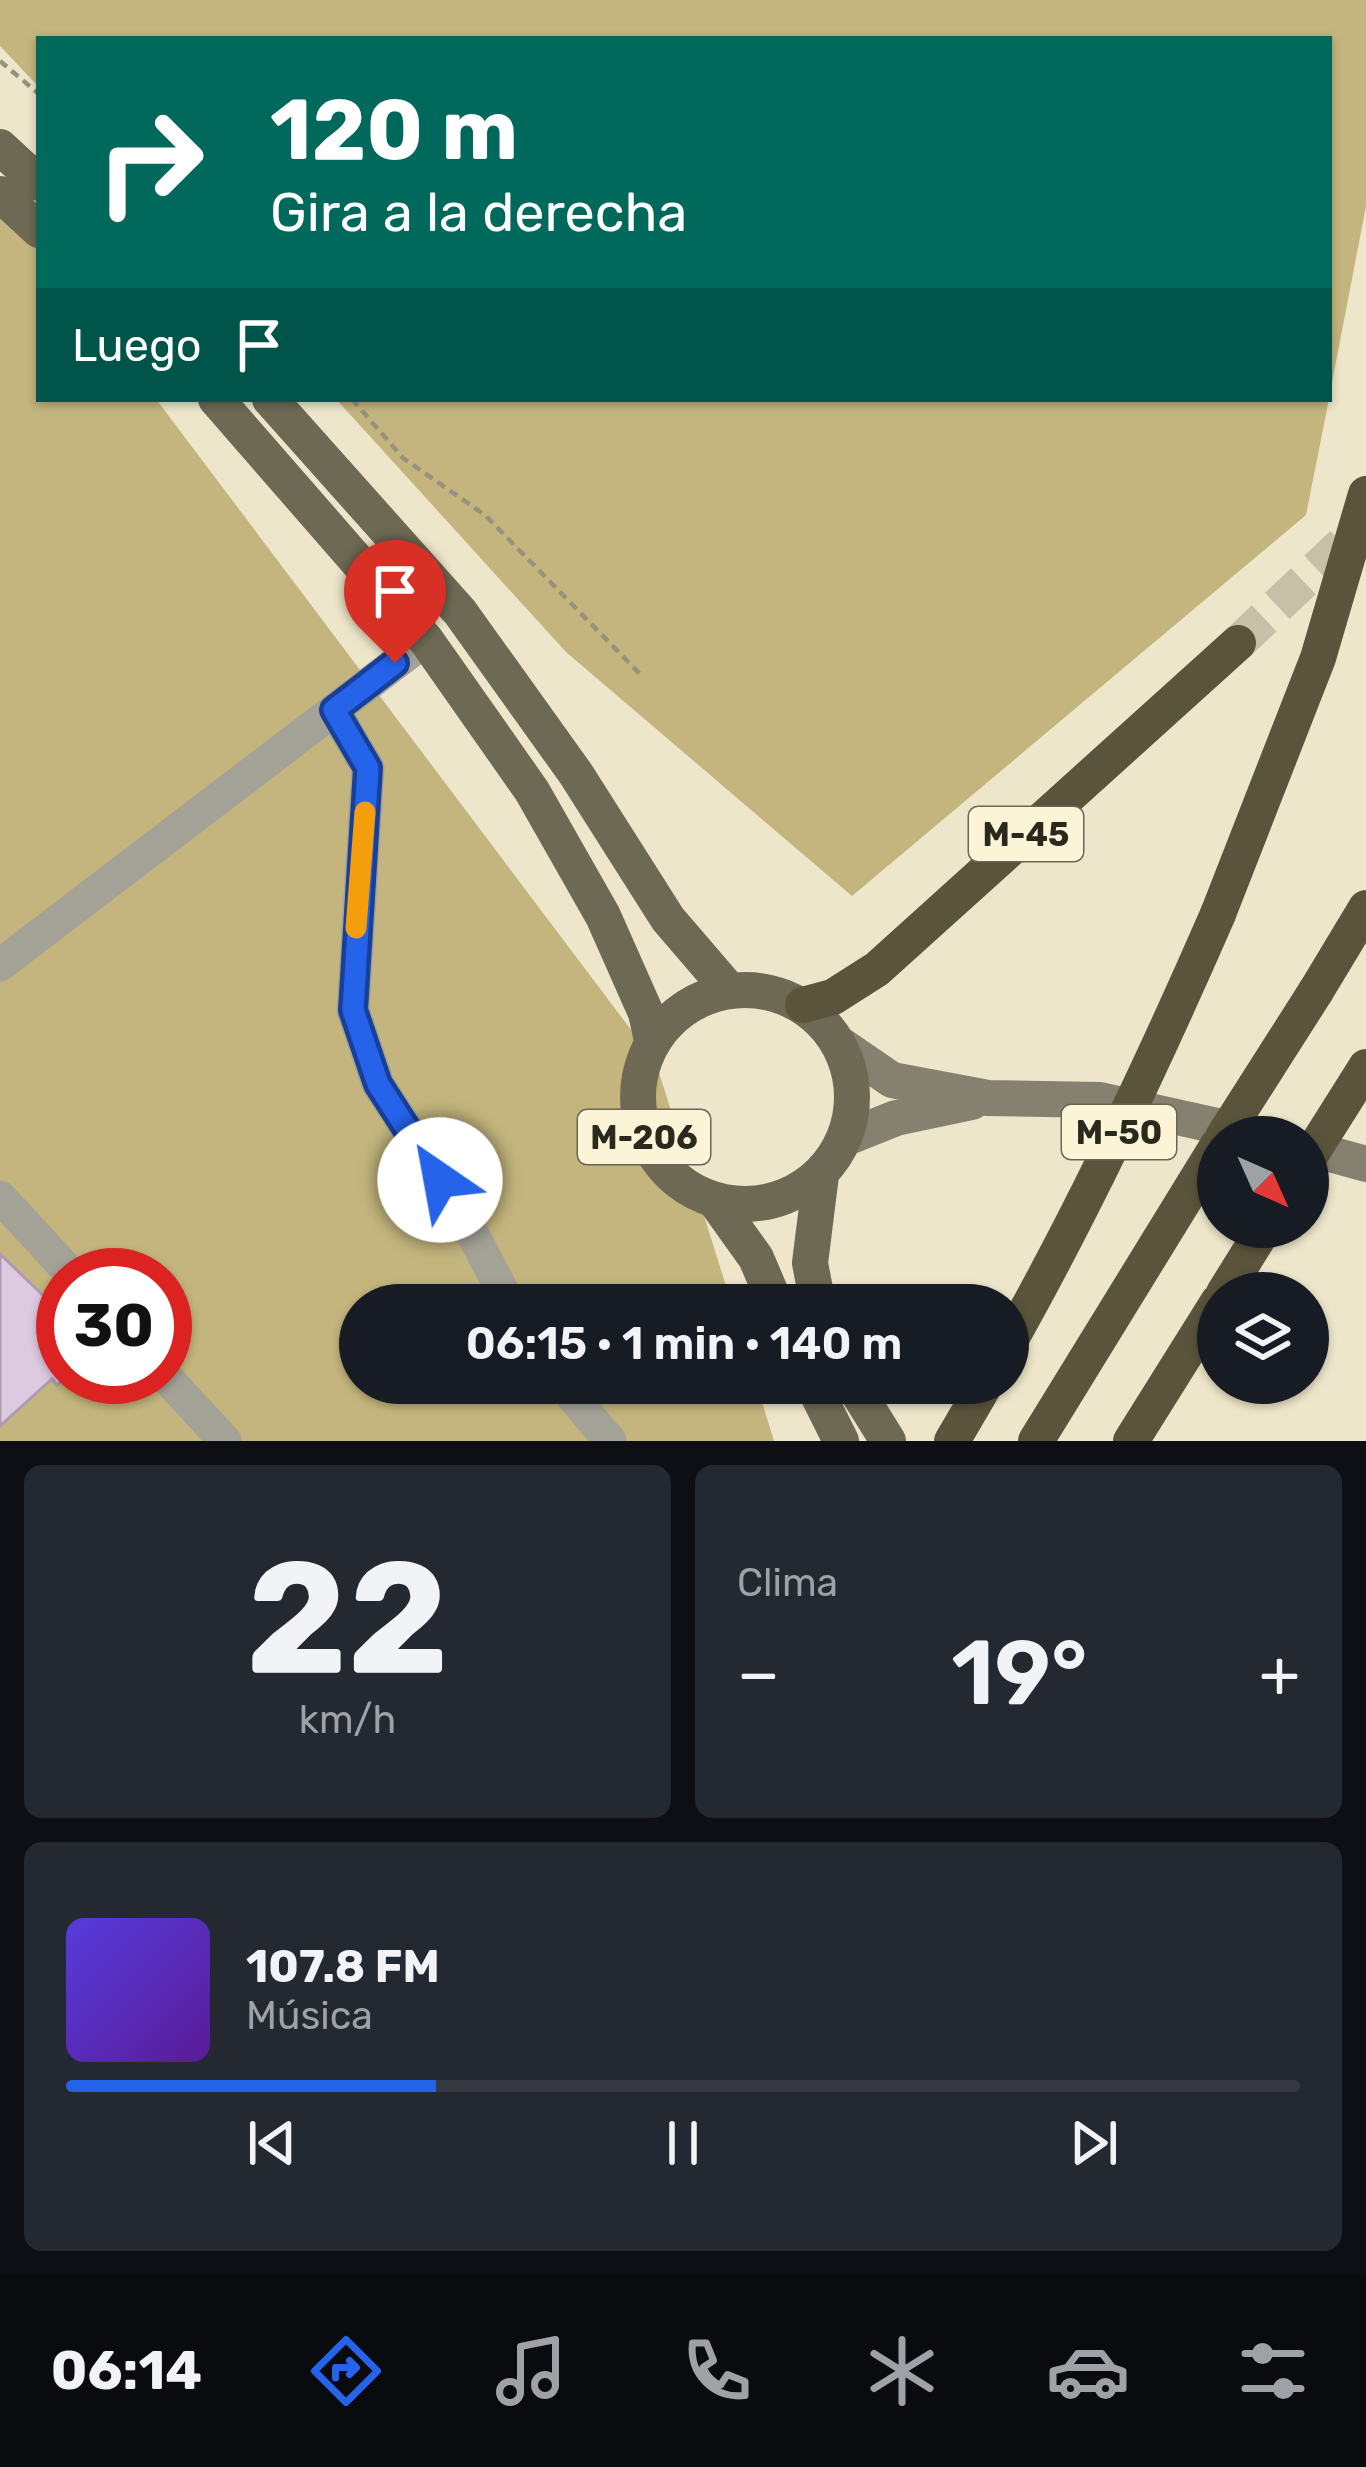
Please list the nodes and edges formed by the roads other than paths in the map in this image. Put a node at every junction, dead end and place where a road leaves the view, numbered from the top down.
1 (0, 147) edge
2 (36, 180) edge
3 (0, 194) edge
4 (36, 227) edge
5 (219, 402) edge
6 (273, 402) edge
7 (1366, 494) edge
8 (426, 640) junction
9 (1238, 643) tunnel mouth
10 (334, 710) junction
11 (1366, 908) edge
12 (0, 965) edge
13 (729, 990) junction
14 (803, 1005) junction
15 (652, 1040) junction
16 (841, 1045) junction
17 (1366, 1067) edge
18 (988, 1098) junction
19 (1236, 1116) edge
20 (1197, 1121) edge
21 (1329, 1126) edge
22 (846, 1138) junction
23 (1329, 1154) edge
24 (1366, 1164) edge
25 (821, 1175) junction
26 (1197, 1179) edge
27 (0, 1197) edge
28 (716, 1202) junction
29 (47, 1248) edge
30 (499, 1284) edge
31 (767, 1284) edge
32 (814, 1284) edge
33 (1029, 1307) edge
34 (1197, 1336) edge
35 (190, 1404) edge
36 (579, 1404) edge
37 (823, 1404) edge
38 (865, 1404) edge
39 (974, 1404) edge
40 (224, 1441) edge
41 (610, 1441) edge
42 (842, 1441) edge
43 (888, 1441) edge
44 (952, 1441) edge
45 (1036, 1441) edge
46 (1131, 1441) edge

1 - 2 main road
3 - 4 main road
5 - 8 main road
6 - 13 main road
7 - 33 highway, M-50, bridge
8 - 10 street
8 - 15 main road
9 - 14 highway, M-45
10 - 12 street
10 - 30 street
11 - 19 highway, bridge
13 - 14 main road
13 - 15 main road
14 - 16 main road
15 - 28 main road, M-206
16 - 18 street
16 - 22 main road, M-206
17 - 21 highway, bridge
18 - 20 street
18 - 22 street
22 - 25 main road, M-206
23 - 24 street
25 - 28 main road, M-206
25 - 32 main road, M-206
26 - 45 highway
27 - 29 street
28 - 31 main road, M-206
34 - 46 highway
35 - 40 street
36 - 41 street
37 - 42 main road
38 - 43 main road
39 - 44 highway

